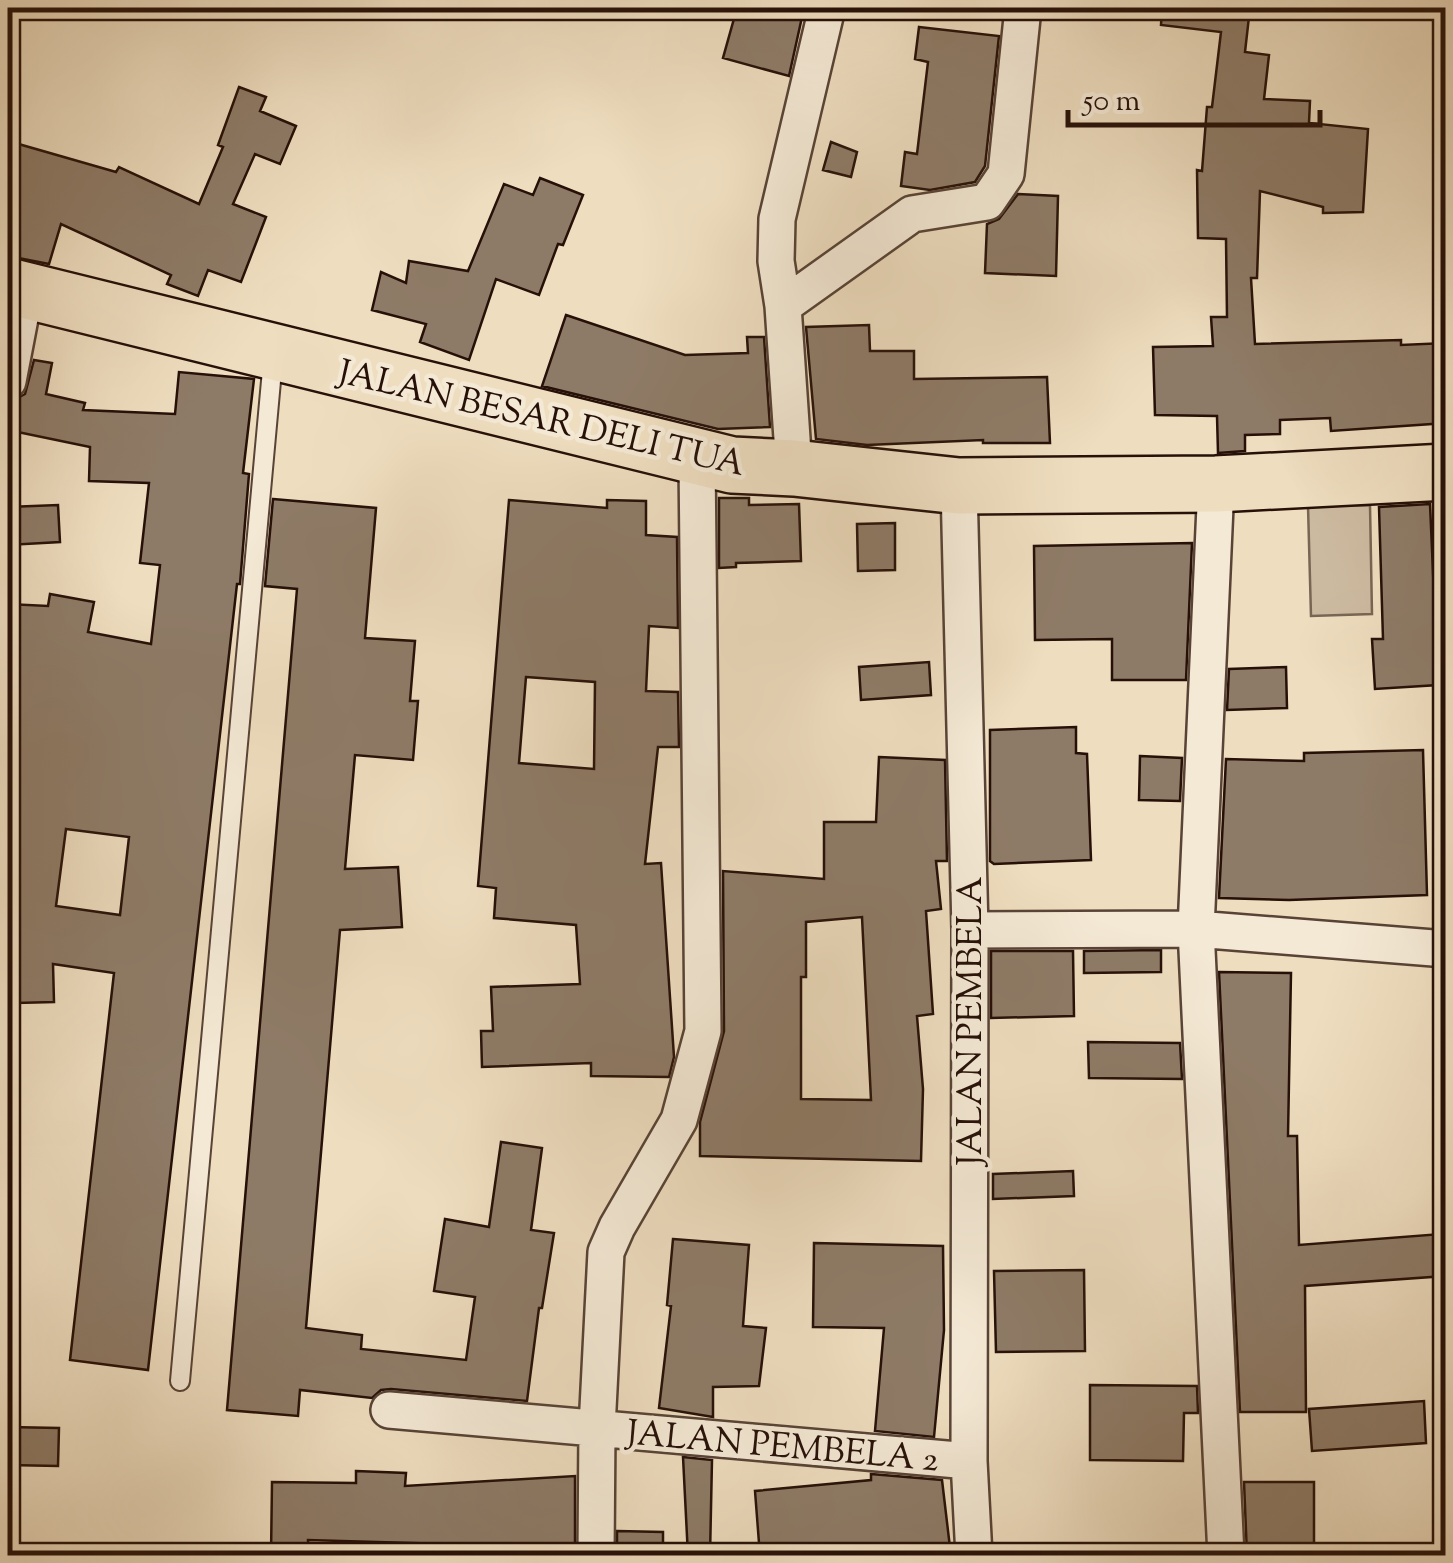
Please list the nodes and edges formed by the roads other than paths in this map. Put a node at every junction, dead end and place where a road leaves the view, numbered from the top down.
1 (828, 8) edge
2 (1023, 8) edge
3 (16, 289) edge
4 (784, 306) junction
5 (273, 354) junction
6 (8, 381) edge
7 (697, 458) junction
8 (794, 468) junction
9 (1446, 472) edge
10 (1216, 484) junction
11 (959, 486) junction
12 (1196, 929) junction
13 (970, 930) junction
14 (1446, 949) edge
15 (180, 1381) dead end
16 (390, 1410) dead end
17 (597, 1428) junction
18 (969, 1461) junction
19 (596, 1556) edge
20 (974, 1556) edge
21 (1226, 1556) edge

1 - 4 street
2 - 4 street
3 - 5 main road, JALAN BESAR DELI TUA
3 - 6 street
4 - 8 street
5 - 7 main road, JALAN BESAR DELI TUA
5 - 15 lane
7 - 8 main road, JALAN BESAR DELI TUA
7 - 17 street
8 - 11 main road, JALAN BESAR DELI TUA
9 - 10 main road, JALAN BESAR DELI TUA
10 - 11 main road, JALAN BESAR DELI TUA
10 - 12 street
11 - 13 street, JALAN PEMBELA
12 - 13 street
12 - 14 street
12 - 21 street
13 - 18 street, JALAN PEMBELA
16 - 17 street, JALAN PEMBELA 2
17 - 18 street, JALAN PEMBELA 2
17 - 19 street
18 - 20 street, JALAN PEMBELA

